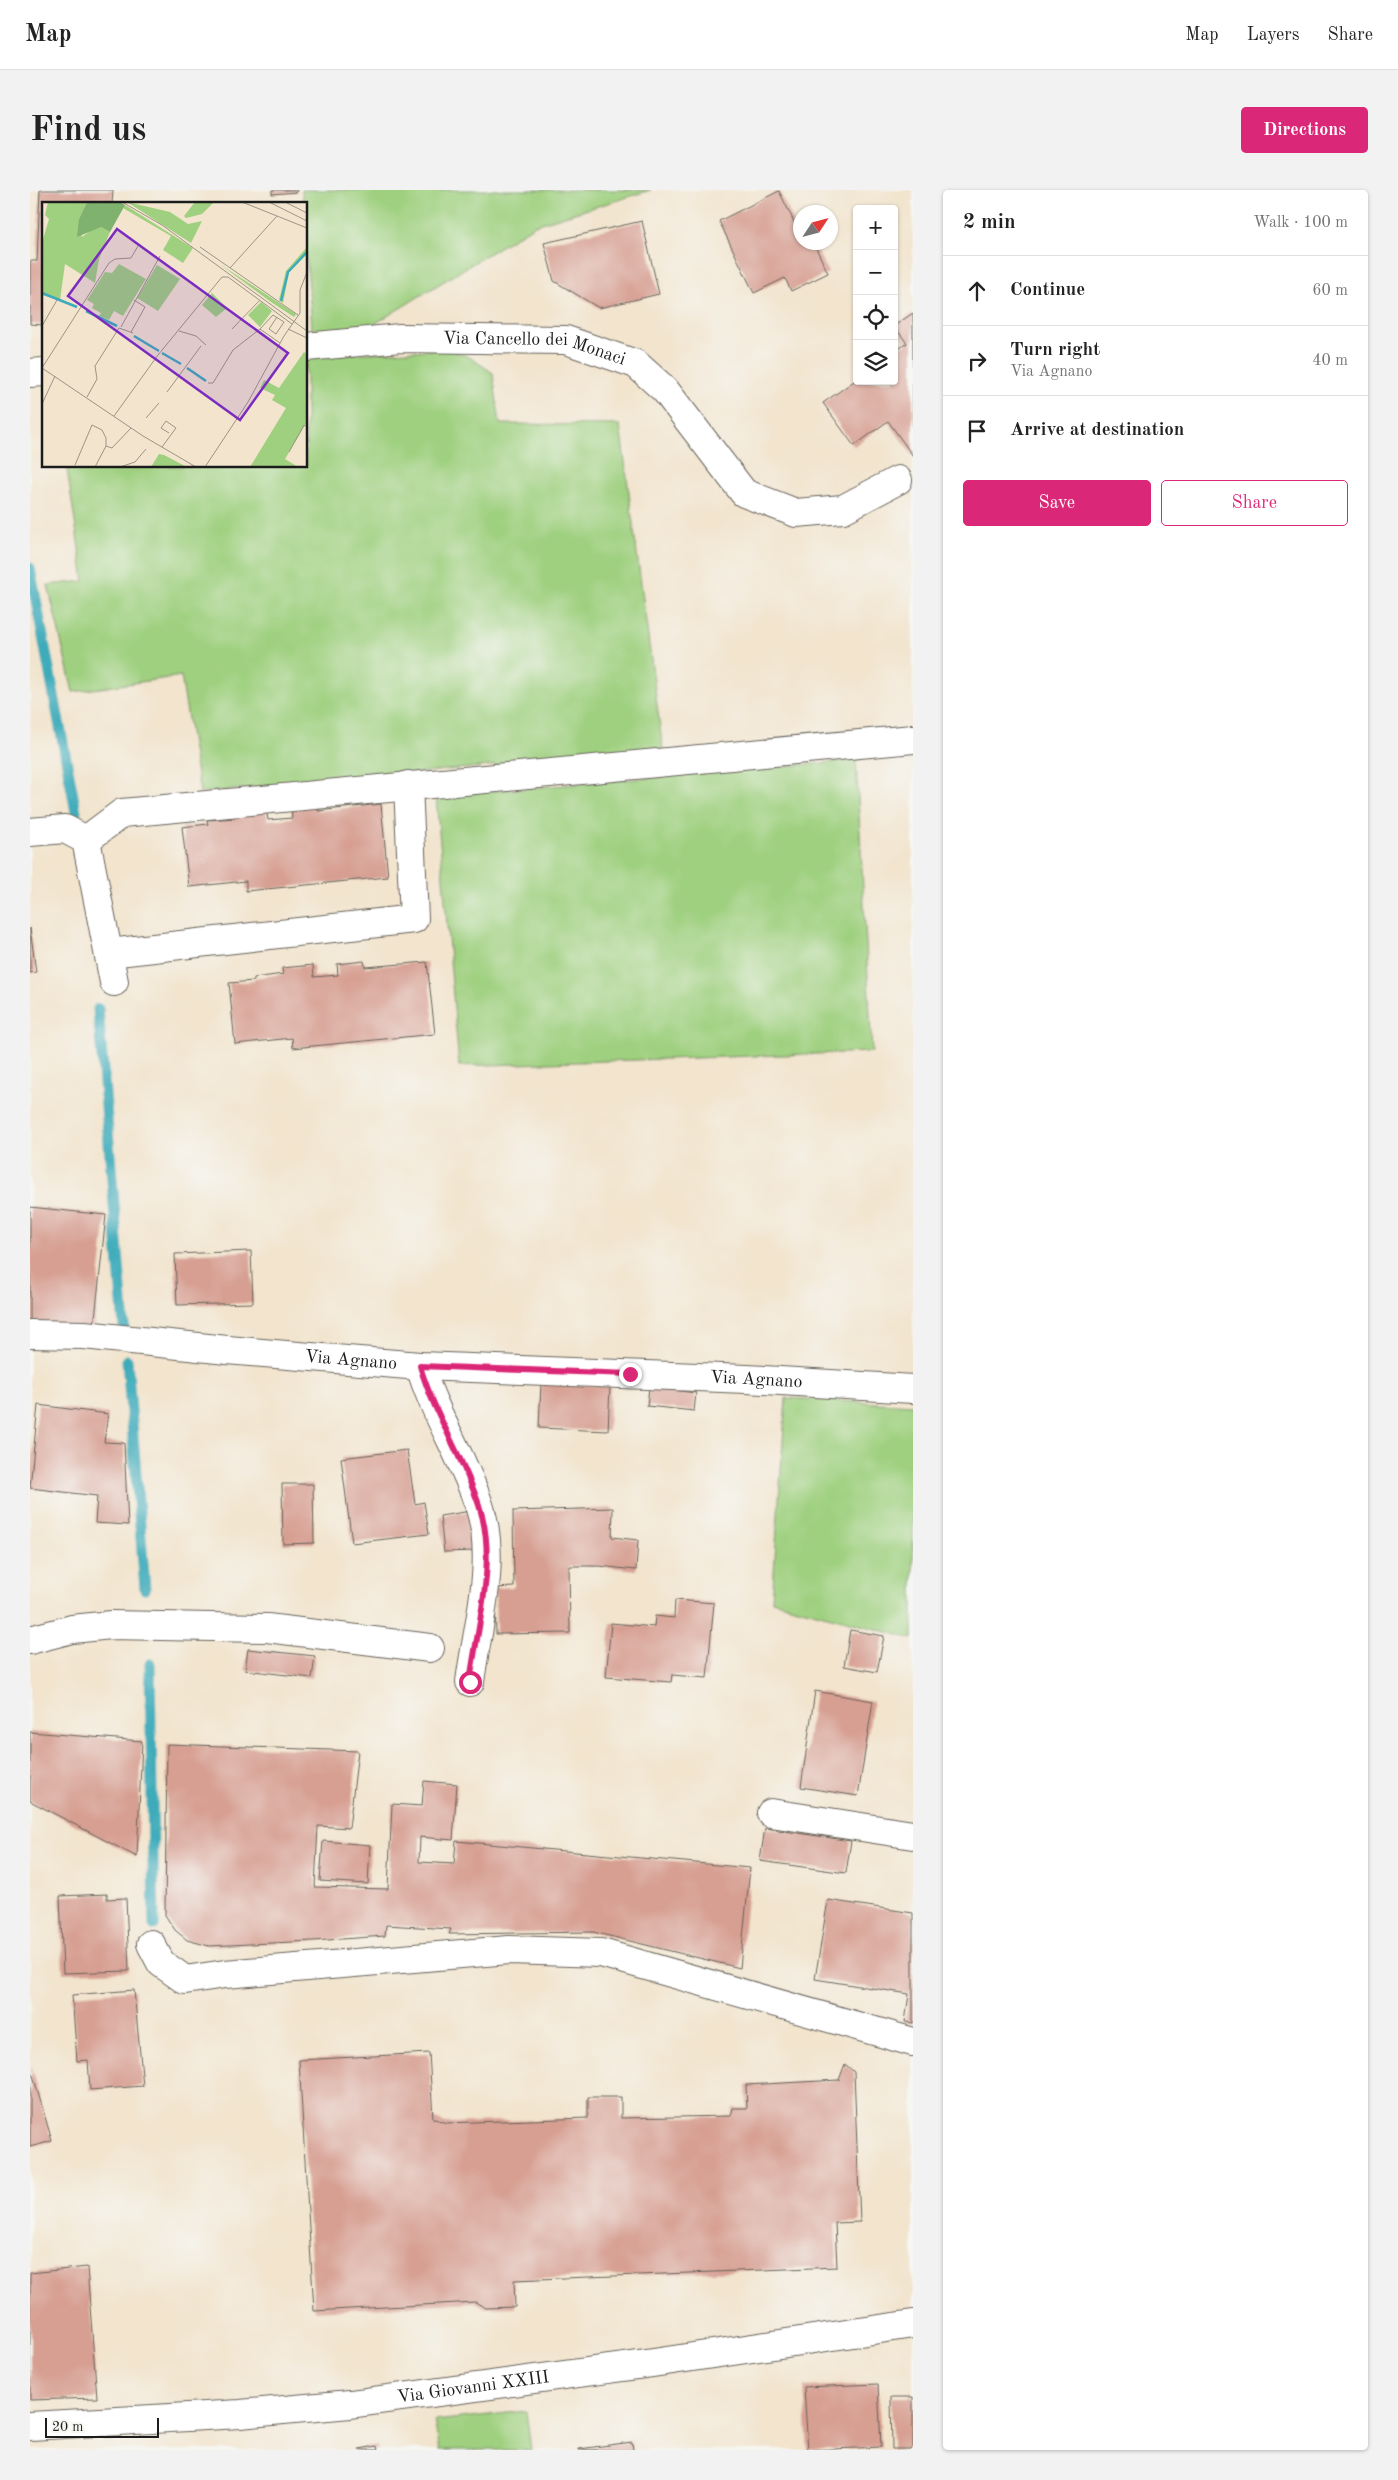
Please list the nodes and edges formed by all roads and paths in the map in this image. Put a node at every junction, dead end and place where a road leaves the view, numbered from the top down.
1 (308, 347) edge
2 (898, 480) dead end
3 (913, 740) edge
4 (408, 785) junction
5 (30, 832) edge
6 (86, 840) junction
7 (108, 953) junction
8 (114, 982) dead end
9 (30, 1334) edge
10 (420, 1366) junction
11 (913, 1389) edge
12 (30, 1640) edge
13 (430, 1648) dead end
14 (470, 1682) dead end
15 (771, 1813) dead end
16 (913, 1835) edge
17 (151, 1944) dead end
18 (913, 2042) edge
19 (913, 2324) edge
20 (30, 2426) edge

1 - 2 street, Via Cancello dei Monaci
3 - 4 street
4 - 6 street
4 - 7 street
5 - 6 street
6 - 7 street
7 - 8 street
9 - 10 street, Via Agnano
10 - 11 street, Via Agnano
10 - 14 street
12 - 13 street
15 - 16 street
17 - 18 street
19 - 20 street, Via Giovanni XXIII

